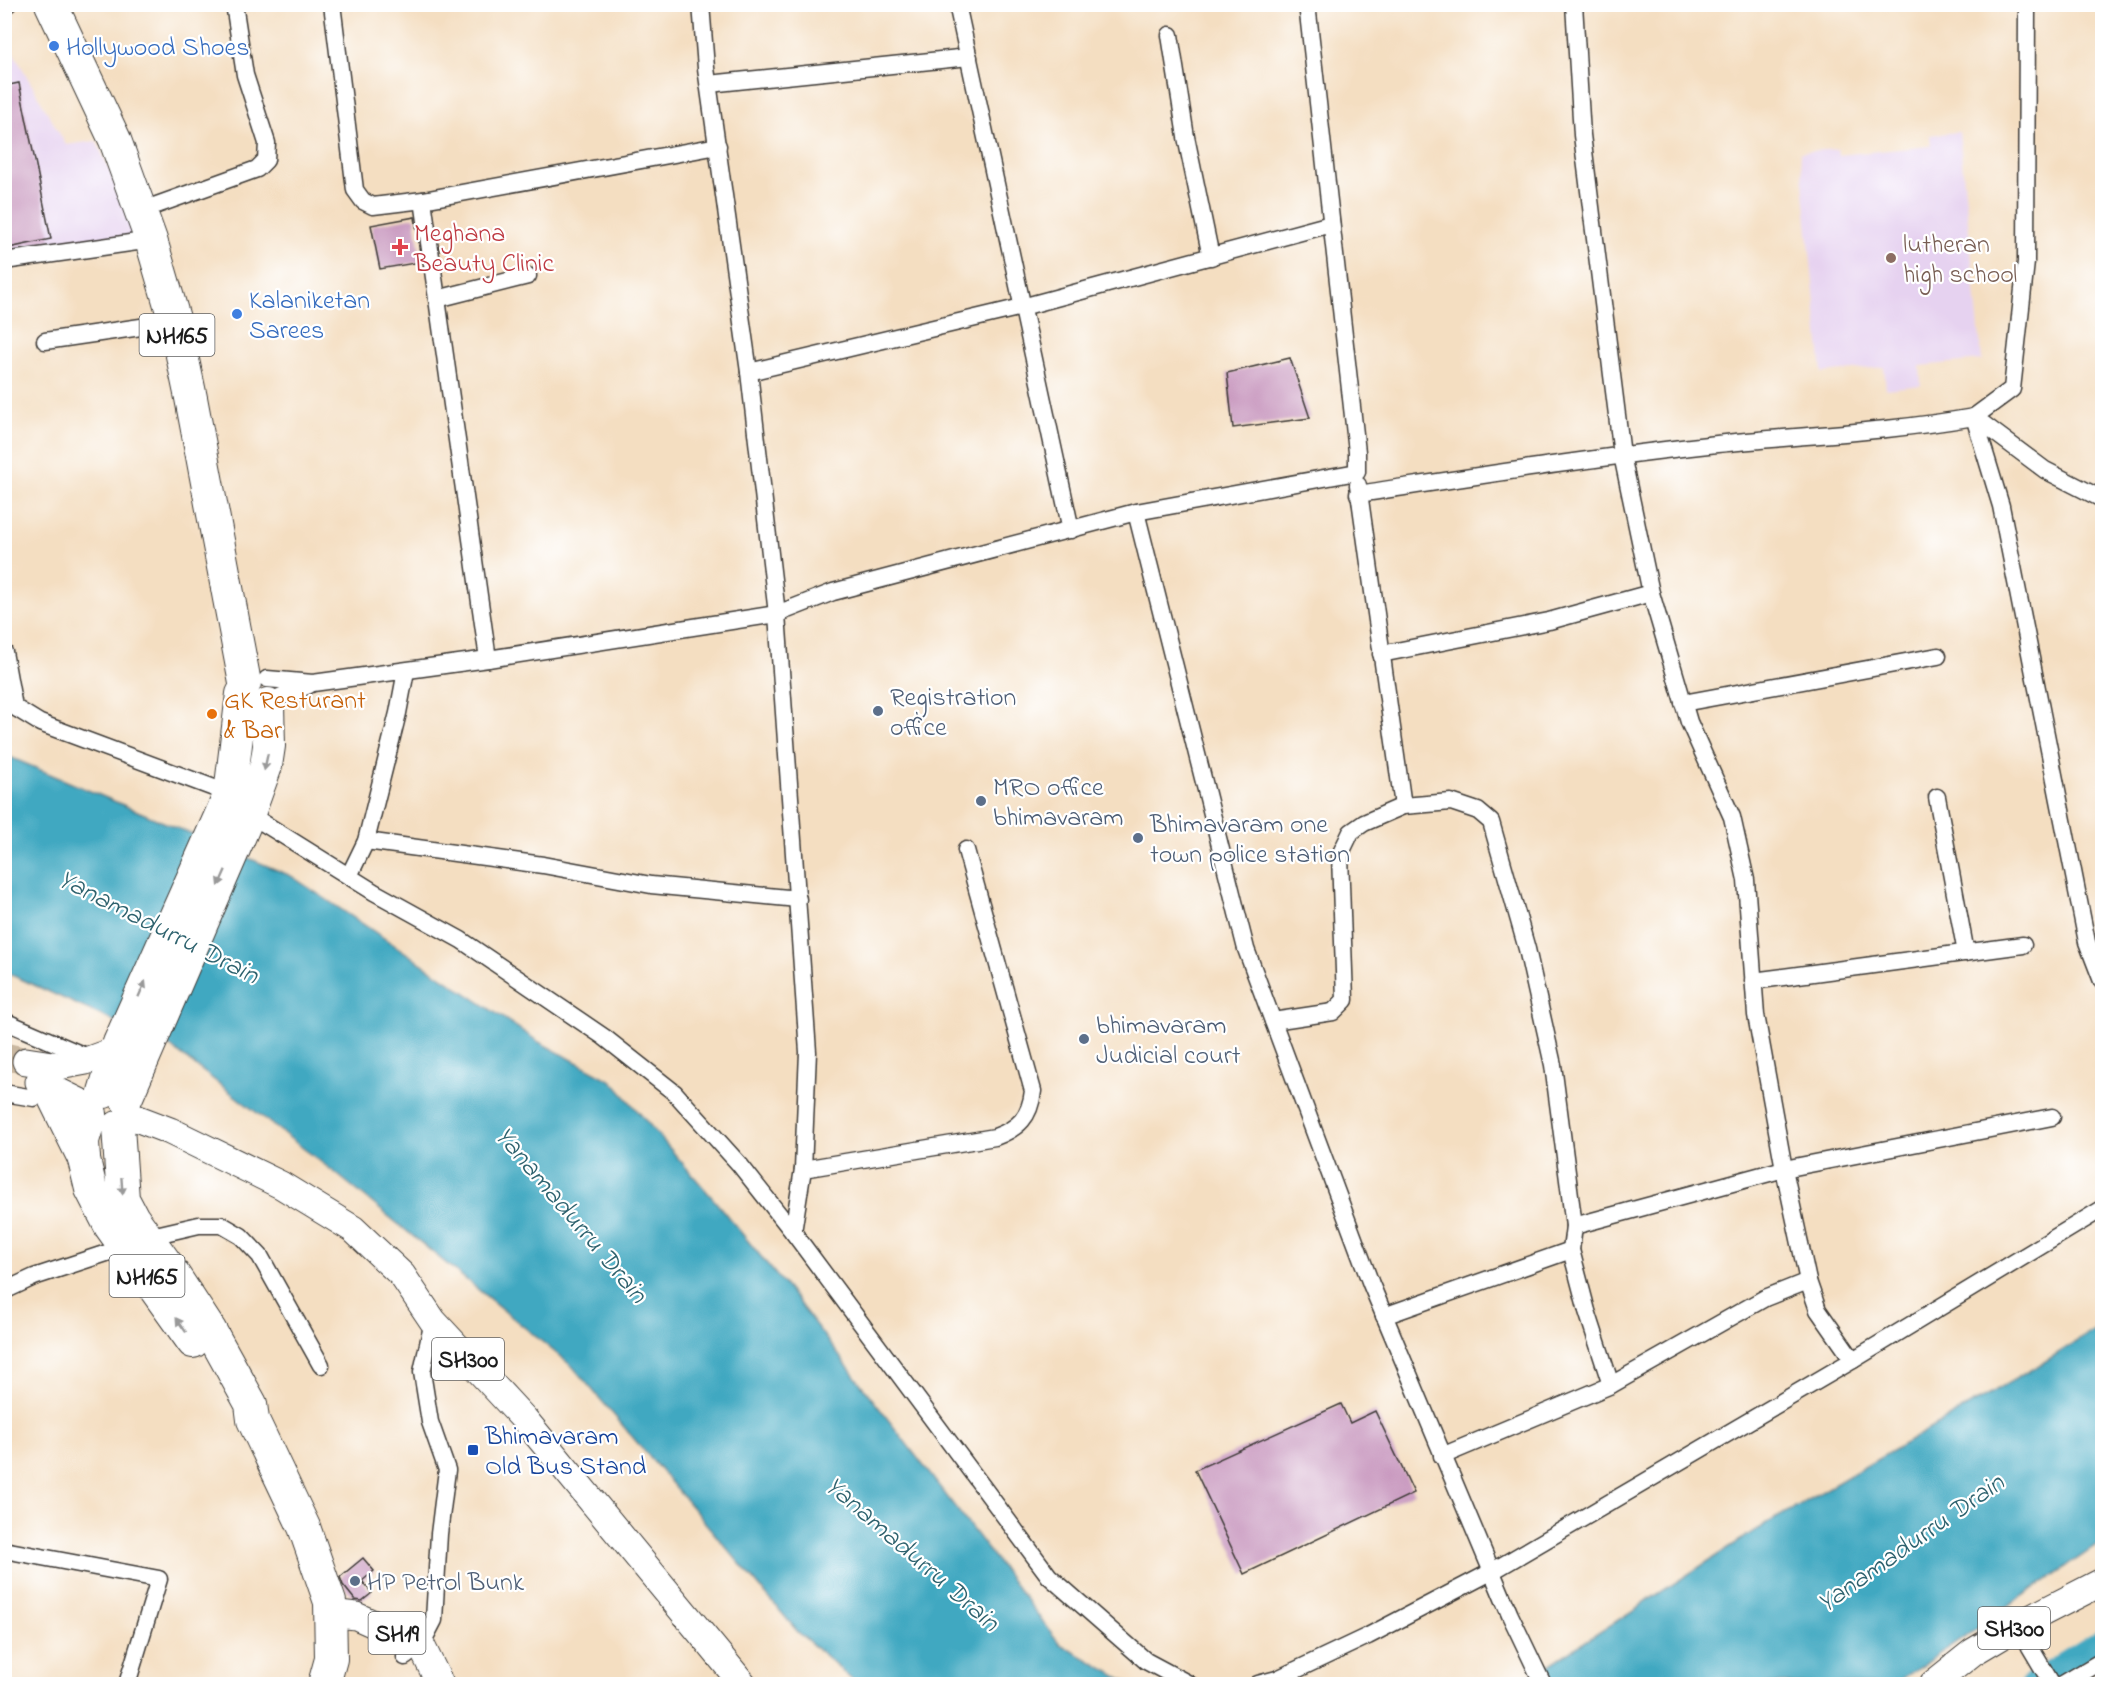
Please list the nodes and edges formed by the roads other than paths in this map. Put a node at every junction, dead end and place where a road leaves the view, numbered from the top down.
1 (51, 4) edge
2 (71, 4) edge
3 (234, 4) edge
4 (332, 4) edge
5 (701, 4) edge
6 (957, 4) edge
7 (1307, 4) edge
8 (1574, 4) edge
9 (2027, 4) edge
10 (1170, 35) dead end
11 (969, 57) junction
12 (709, 84) junction
13 (718, 146) junction
14 (423, 200) junction
15 (154, 206) junction
16 (1331, 224) junction
17 (151, 240) junction
18 (1211, 257) junction
19 (4, 261) edge
20 (528, 276) dead end
21 (437, 299) junction
22 (1022, 307) junction
23 (175, 322) junction
24 (45, 340) dead end
25 (749, 372) junction
26 (1974, 417) junction
27 (1622, 454) junction
28 (1357, 472) junction
29 (1358, 494) junction
30 (2103, 499) edge
31 (1136, 512) junction
32 (1071, 530) junction
33 (1651, 593) junction
34 (777, 614) junction
35 (244, 634) junction
36 (4, 652) edge
37 (1381, 654) junction
38 (1938, 656) dead end
39 (488, 659) junction
40 (406, 670) junction
41 (257, 699) junction
42 (1683, 703) junction
43 (9, 705) edge
44 (1938, 797) dead end
45 (1403, 806) junction
46 (236, 811) junction
47 (366, 841) junction
48 (966, 850) dead end
49 (349, 876) junction
50 (798, 899) junction
51 (2023, 945) dead end
52 (1966, 953) junction
53 (1753, 981) junction
54 (2103, 981) edge
55 (1273, 1021) junction
56 (4, 1022) edge
57 (118, 1051) junction
58 (15, 1076) tunnel mouth
59 (53, 1076) junction
60 (108, 1107) junction
61 (2052, 1118) dead end
62 (84, 1160) junction
63 (803, 1169) junction
64 (1784, 1169) junction
65 (2103, 1209) edge
66 (1574, 1226) junction
67 (793, 1232) junction
68 (136, 1242) junction
69 (1571, 1250) junction
70 (1808, 1281) junction
71 (4, 1291) edge
72 (1384, 1316) junction
73 (433, 1322) junction
74 (1853, 1360) junction
75 (321, 1365) dead end
76 (1611, 1385) junction
77 (1442, 1456) junction
78 (4, 1551) edge
79 (1491, 1572) junction
80 (2103, 1582) edge
81 (330, 1620) junction
82 (2025, 1635) junction
83 (413, 1651) junction
84 (2103, 1661) edge
85 (2050, 1681) edge
86 (127, 1684) edge
87 (324, 1684) edge
88 (420, 1684) edge
89 (440, 1684) edge
90 (743, 1684) edge
91 (1188, 1684) edge
92 (1258, 1684) edge
93 (1543, 1684) edge
94 (1933, 1684) edge
95 (2063, 1684) edge

1 - 17 highway, NH165
2 - 15 highway, NH165
3 - 15 street
4 - 14 street
5 - 12 street
6 - 11 street
7 - 16 street
8 - 27 street
9 - 26 street
10 - 18 street
11 - 12 street
11 - 22 street
12 - 13 street
13 - 14 street
13 - 25 street
14 - 21 street
15 - 35 highway, NH165
16 - 18 street
16 - 28 street
17 - 19 street
17 - 23 highway, NH165
18 - 22 street
20 - 21 street
21 - 39 street
22 - 25 street
22 - 32 street
23 - 24 street
23 - 35 highway, NH165
25 - 34 street
26 - 27 street
26 - 30 street
26 - 54 street
27 - 29 street
27 - 33 street
28 - 29 street
28 - 31 street
29 - 37 street
31 - 32 street
31 - 55 street
32 - 34 street
33 - 37 street
33 - 42 street
34 - 39 street
34 - 50 street
35 - 41 highway, NH165
36 - 43 street
37 - 45 street
38 - 42 street
39 - 40 street
40 - 41 street
40 - 47 street
41 - 46 highway, NH165
42 - 53 street
43 - 46 street
44 - 52 street
45 - 55 street
45 - 66 street
46 - 49 street
46 - 57 highway, NH165
47 - 49 street
47 - 50 street
48 - 63 street
49 - 67 street
50 - 63 street
51 - 52 street
52 - 53 street
53 - 64 street
55 - 72 street
56 - 57 street
57 - 59 main road
57 - 60 highway, NH165
58 - 59 main road
59 - 60 main road
59 - 62 highway
60 - 62 highway, NH165
60 -> 68 highway, NH165
60 - 73 main road, SH300
61 - 64 street
62 - 68 highway, NH165
63 - 67 street
64 - 66 street
64 - 70 street
65 - 74 street
66 - 69 street
67 - 91 street
68 - 71 street
68 - 75 street
68 - 81 highway, NH165
69 - 72 street
69 - 76 street
70 - 74 street
70 - 76 street
72 - 77 street
73 - 83 street
73 - 90 main road, SH300
74 - 79 street
76 - 77 street
77 - 79 street
78 - 86 street
79 - 92 street
79 - 93 street
80 - 82 main road, SH300
81 - 83 main road, SH19
81 - 87 highway, NH165
82 - 85 street
82 - 94 main road, SH300
83 - 88 main road, SH19
83 - 89 main road, SH19
84 - 95 street

